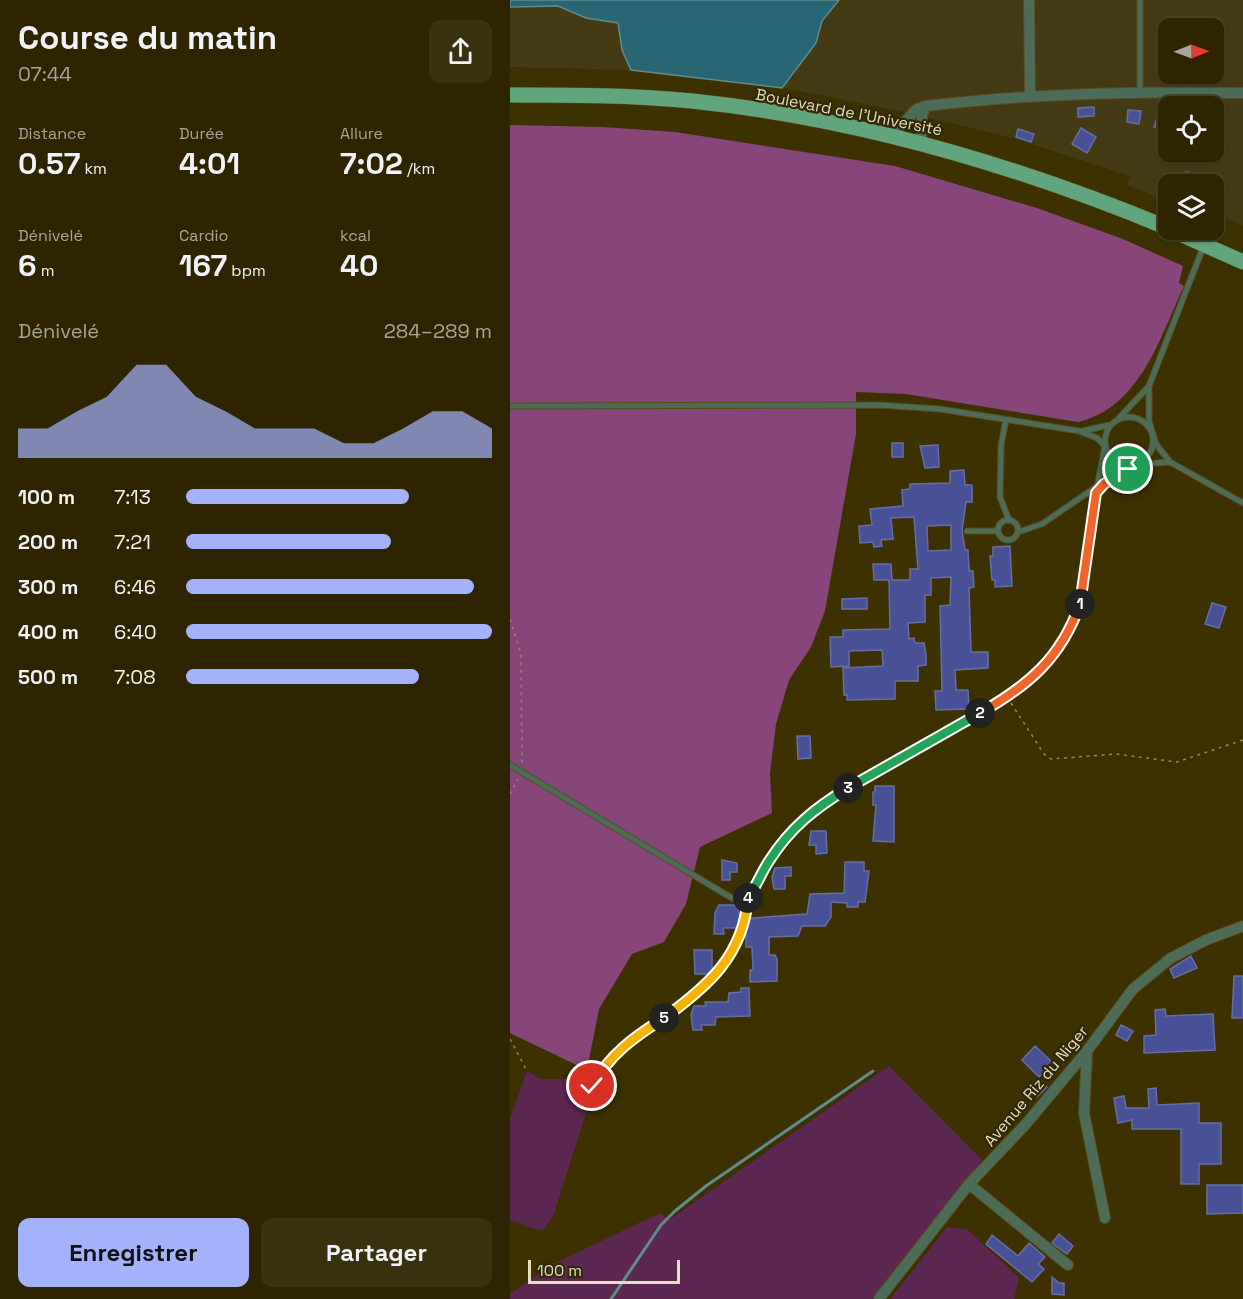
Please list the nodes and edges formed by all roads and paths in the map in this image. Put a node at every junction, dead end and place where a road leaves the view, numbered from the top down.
1 (1029, 0) edge
2 (1140, 0) edge
3 (1140, 92) junction
4 (1243, 93) edge
5 (510, 95) edge
6 (1030, 96) junction
7 (926, 106) junction
8 (890, 137) junction
9 (921, 143) junction
10 (1158, 224) edge
11 (1198, 240) edge
12 (1205, 243) junction
13 (1243, 262) edge
14 (1149, 386) junction
15 (510, 406) edge
16 (1006, 420) junction
17 (1113, 422) junction
18 (1079, 431) junction
19 (1152, 433) junction
20 (1105, 446) junction
21 (1170, 462) junction
22 (1137, 464) junction
23 (1096, 490) junction
24 (1243, 503) edge
25 (1009, 520) junction
26 (967, 531) dead end
27 (998, 531) junction
28 (1018, 532) junction
29 (510, 619) edge
30 (1007, 697) junction
31 (1243, 740) edge
32 (510, 765) edge
33 (522, 772) junction
34 (510, 794) edge
35 (748, 898) junction
36 (1243, 926) edge
37 (510, 1039) edge
38 (1087, 1051) junction
39 (527, 1071) dead end
40 (592, 1086) dead end
41 (969, 1184) junction
42 (1105, 1218) dead end
43 (1068, 1265) dead end
44 (879, 1299) edge

1 - 6 street
2 - 3 lane
3 - 4 street
3 - 6 street
5 - 8 main road, Boulevard de l'Université
6 - 7 street
7 - 8 street
7 - 9 street
8 - 9 main road, Boulevard de l'Université
9 - 10 main road, Boulevard de l'Université
11 - 12 main road, Boulevard de l'Université
12 - 13 main road, Boulevard de l'Université
12 - 14 lane
14 - 17 lane
14 - 19 lane
15 - 16 lane
16 - 18 lane
16 - 25 lane
17 - 18 lane
17 - 19 lane
17 - 20 lane
18 - 20 lane
19 - 21 lane
19 - 22 lane
20 - 22 lane
20 - 23 lane
21 - 22 lane
21 - 24 lane
22 - 23 lane
23 - 28 lane
23 - 30 lane
25 - 27 lane
25 - 28 lane
26 - 27 lane
27 - 28 lane
29 - 33 path
30 - 31 path
30 - 35 lane
32 - 33 lane
33 - 34 path
33 - 35 lane
35 - 40 path
36 - 38 street, Avenue Riz du Niger
37 - 39 path
38 - 41 street, Avenue Riz du Niger
38 - 42 street
41 - 43 street
41 - 44 street, Avenue Riz du Niger

